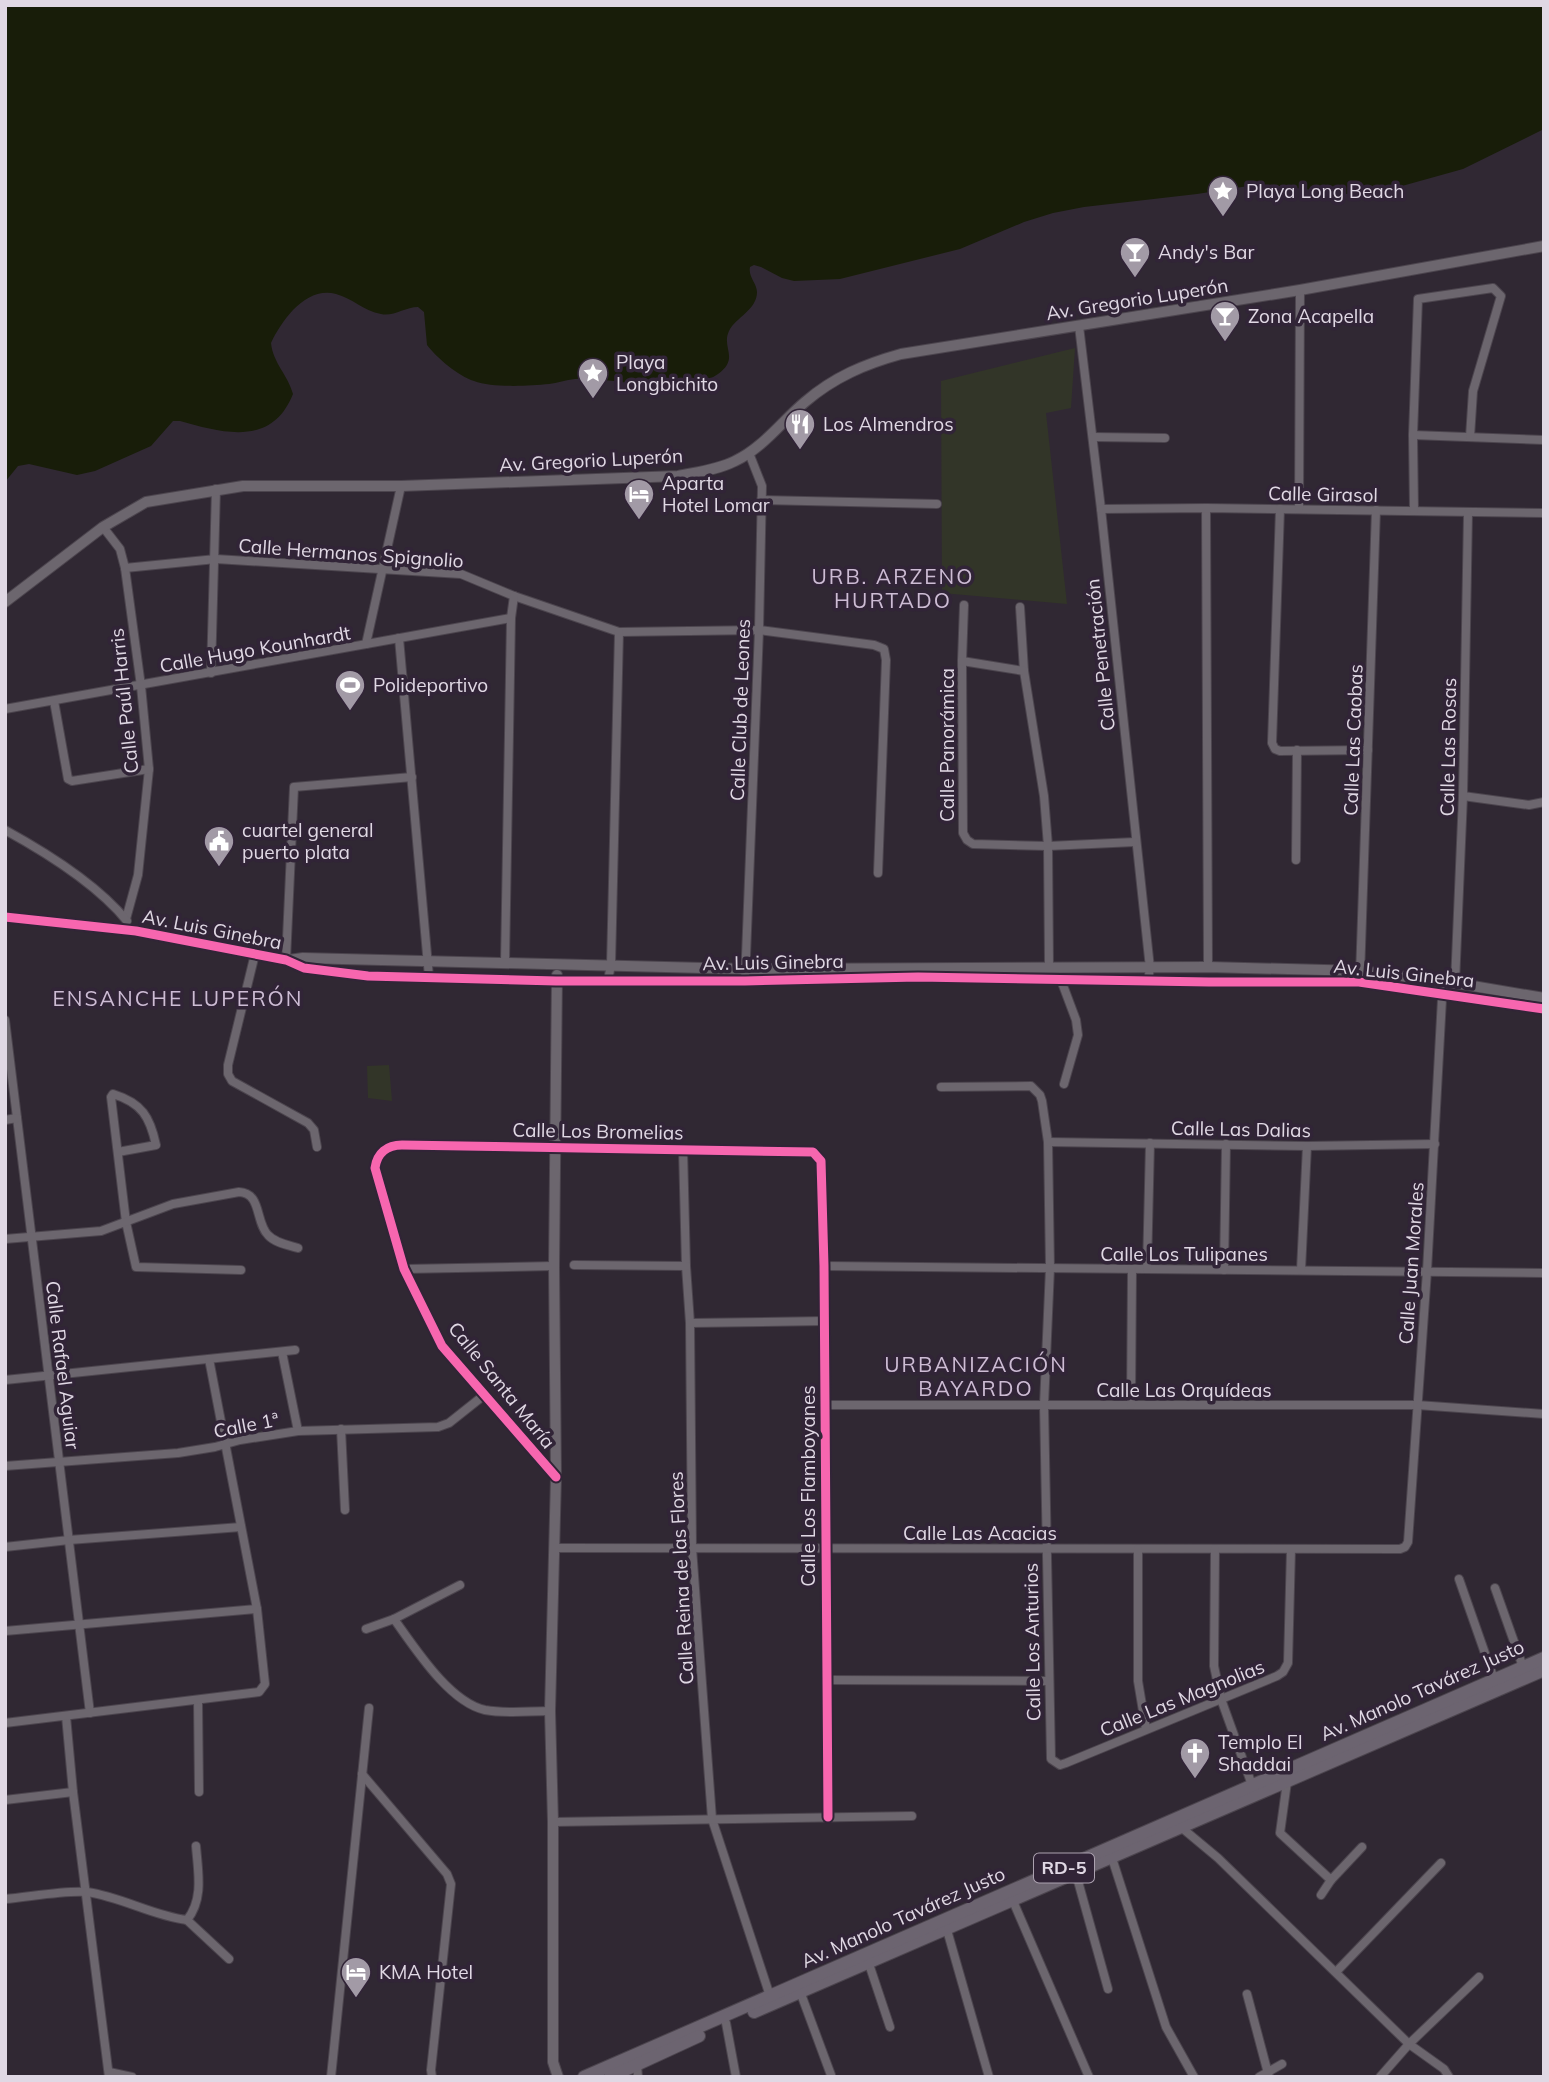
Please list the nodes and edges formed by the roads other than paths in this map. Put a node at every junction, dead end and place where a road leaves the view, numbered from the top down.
1 (1544, 246) edge
2 (1300, 290) junction
3 (1079, 326) junction
4 (1413, 435) junction
5 (1093, 437) junction
6 (1469, 437) junction
7 (1165, 438) dead end
8 (1544, 440) edge
9 (749, 453) junction
10 (401, 486) junction
11 (216, 489) junction
12 (761, 500) junction
13 (937, 504) dead end
14 (1206, 508) junction
15 (1101, 509) junction
16 (1280, 509) junction
17 (1299, 509) junction
18 (1377, 510) junction
19 (1414, 511) junction
20 (1468, 513) junction
21 (1544, 513) edge
22 (103, 527) junction
23 (216, 559) junction
24 (125, 568) junction
25 (382, 568) junction
26 (514, 596) junction
27 (5, 602) edge
28 (964, 605) dead end
29 (1020, 607) dead end
30 (511, 618) junction
31 (760, 630) junction
32 (619, 632) junction
33 (400, 638) junction
34 (366, 644) junction
35 (962, 661) junction
36 (1024, 671) junction
37 (211, 673) junction
38 (141, 685) junction
39 (54, 701) junction
40 (5, 709) edge
41 (1297, 750) junction
42 (1368, 750) junction
43 (149, 769) junction
44 (412, 777) junction
45 (1463, 796) junction
46 (1544, 802) edge
47 (5, 830) edge
48 (1135, 842) junction
49 (1048, 846) junction
50 (1296, 860) dead end
51 (878, 873) dead end
52 (5, 918) edge
53 (126, 919) junction
54 (136, 931) junction
55 (255, 954) junction
56 (286, 960) junction
57 (428, 962) junction
58 (505, 963) junction
59 (558, 965) junction
60 (611, 965) junction
61 (1049, 967) junction
62 (1208, 967) junction
63 (1150, 968) junction
64 (745, 975) junction
65 (1360, 976) junction
66 (429, 977) junction
67 (608, 980) junction
68 (1061, 980) junction
69 (556, 981) junction
70 (1148, 981) junction
71 (1443, 981) junction
72 (1455, 982) junction
73 (1442, 995) junction
74 (1544, 998) edge
75 (1544, 1009) edge
76 (5, 1020) edge
77 (1064, 1084) dead end
78 (941, 1087) dead end
79 (17, 1118) junction
80 (5, 1120) edge
81 (1048, 1142) junction
82 (1150, 1143) junction
83 (1226, 1144) junction
84 (1435, 1144) junction
85 (1307, 1146) junction
86 (317, 1147) dead end
87 (555, 1149) junction
88 (683, 1149) junction
89 (118, 1152) junction
90 (380, 1154) joint
91 (818, 1155) joint
92 (126, 1222) junction
93 (32, 1237) junction
94 (5, 1239) edge
95 (298, 1248) dead end
96 (574, 1265) dead end
97 (554, 1266) junction
98 (686, 1266) junction
99 (824, 1266) junction
100 (1051, 1268) junction
101 (404, 1269) junction
102 (1132, 1269) junction
103 (1147, 1269) junction
104 (241, 1270) dead end
105 (1224, 1270) junction
106 (1301, 1270) junction
107 (1427, 1271) junction
108 (1544, 1273) edge
109 (824, 1321) junction
110 (690, 1323) junction
111 (295, 1350) dead end
112 (282, 1352) junction
113 (209, 1359) junction
114 (49, 1376) junction
115 (5, 1380) edge
116 (483, 1396) junction
117 (825, 1405) junction
118 (1044, 1405) junction
119 (1131, 1405) junction
120 (1417, 1405) junction
121 (1544, 1414) edge
122 (341, 1429) junction
123 (298, 1432) junction
124 (225, 1444) junction
125 (60, 1461) junction
126 (5, 1466) edge
127 (556, 1478) junction
128 (345, 1510) dead end
129 (241, 1527) junction
130 (69, 1540) junction
131 (1405, 1547) joint
132 (5, 1548) edge
133 (555, 1548) junction
134 (692, 1548) junction
135 (826, 1548) junction
136 (1046, 1548) junction
137 (1138, 1549) junction
138 (1215, 1549) junction
139 (1291, 1549) junction
140 (1459, 1580) dead end
141 (460, 1585) dead end
142 (1495, 1588) dead end
143 (257, 1609) junction
144 (394, 1619) junction
145 (80, 1625) junction
146 (366, 1629) dead end
147 (5, 1632) edge
148 (1544, 1658) edge
149 (1523, 1667) junction
150 (1544, 1670) edge
151 (1494, 1679) junction
152 (827, 1680) junction
153 (1048, 1681) junction
154 (1221, 1699) junction
155 (198, 1701) junction
156 (369, 1707) dead end
157 (550, 1711) junction
158 (90, 1713) junction
159 (66, 1716) junction
160 (5, 1723) edge
161 (1146, 1729) junction
162 (1055, 1763) joint
163 (362, 1773) junction
164 (1287, 1782) junction
165 (1252, 1785) junction
166 (73, 1792) junction
167 (199, 1792) dead end
168 (5, 1800) edge
169 (912, 1816) dead end
170 (828, 1818) junction
171 (712, 1819) junction
172 (553, 1822) junction
173 (1182, 1828) junction
174 (196, 1846) dead end
175 (1362, 1847) dead end
176 (1112, 1858) junction
177 (1441, 1863) dead end
178 (1076, 1874) junction
179 (1331, 1880) junction
180 (86, 1892) junction
181 (1321, 1895) dead end
182 (5, 1899) edge
183 (1013, 1900) junction
184 (187, 1920) junction
185 (947, 1930) junction
186 (229, 1959) dead end
187 (869, 1964) junction
188 (1336, 1972) junction
189 (1479, 1977) dead end
190 (1108, 1989) dead end
191 (801, 1994) junction
192 (1247, 1994) dead end
193 (770, 1997) junction
194 (726, 2023) junction
195 (890, 2027) dead end
196 (1409, 2045) junction
197 (1282, 2064) dead end
198 (638, 2071) edge
199 (109, 2074) edge
200 (623, 2074) edge
201 (831, 2074) dead end
202 (1265, 2075) edge
203 (132, 2077) edge
204 (331, 2077) edge
205 (432, 2077) edge
206 (558, 2077) edge
207 (584, 2077) edge
208 (610, 2077) edge
209 (736, 2077) edge
210 (989, 2077) edge
211 (1089, 2077) edge
212 (1194, 2077) edge
213 (1380, 2077) edge
214 (1449, 2077) edge

1 - 2 street, Av. Gregorio Luperón
2 - 3 street, Av. Gregorio Luperón
2 - 17 street
3 - 5 street, Calle Penetración
3 - 9 street, Av. Gregorio Luperón
4 - 6 street
4 - 6 street
4 - 19 street
5 - 7 street
5 - 15 street, Calle Penetración
6 - 8 street
9 - 10 street, Av. Gregorio Luperón
9 - 12 street, Calle Club de Leones
10 - 11 street, Av. Gregorio Luperón
10 - 25 street
11 - 22 street, Av. Gregorio Luperón
11 - 23 street
12 - 13 street
12 - 31 street, Calle Club de Leones
14 - 15 street, Calle Girasol
14 - 16 street, Calle Girasol
14 - 62 street
15 - 48 street, Calle Penetración
16 - 17 street, Calle Girasol
16 - 41 street
17 - 18 street, Calle Girasol
18 - 19 street, Calle Girasol
18 - 42 street, Calle Las Caobas
19 - 20 street, Calle Girasol
20 - 21 street, Calle Girasol
20 - 45 street, Calle Las Rosas
22 - 24 street, Calle Paúl Harris
22 - 27 street, Av. Gregorio Luperón
23 - 24 street, Calle Hermanos Spignolio
23 - 25 street, Calle Hermanos Spignolio
23 - 37 street
24 - 38 street, Calle Paúl Harris
25 - 26 street, Calle Hermanos Spignolio
25 - 34 street
26 - 30 street
26 - 32 street, Calle Hermanos Spignolio
28 - 35 street, Calle Panorámica
29 - 36 street
30 - 33 street, Calle Hugo Kounhardt
30 - 58 street
31 - 32 street, Calle Hermanos Spignolio
31 - 51 street, Calle Hermanos Spignolio
31 - 64 street, Calle Club de Leones
32 - 60 street
33 - 34 street, Calle Hugo Kounhardt
33 - 44 street
34 - 37 street, Calle Hugo Kounhardt
35 - 36 street
35 - 49 street, Calle Panorámica
36 - 49 street
37 - 38 street, Calle Hugo Kounhardt
38 - 39 street, Calle Hugo Kounhardt
38 - 43 street, Calle Paúl Harris
39 - 40 street, Calle Hugo Kounhardt
39 - 43 street
41 - 42 street
41 - 50 street
42 - 65 street, Calle Las Caobas
43 - 53 street, Calle Paúl Harris
44 - 56 street
44 - 57 street
45 - 46 street
45 - 72 street, Calle Las Rosas
47 - 53 street
48 - 49 street, Calle Panorámica
48 - 63 street, Calle Penetración
49 - 61 street
52 - 54 street, Av. Luis Ginebra
53 - 54 street
54 - 55 street, Av. Luis Ginebra
55 - 56 street, Av. Luis Ginebra
55 - 86 street
56 - 57 street, Av. Luis Ginebra
56 - 66 street, Av. Luis Ginebra
57 - 58 street, Av. Luis Ginebra
57 - 66 street
58 - 59 street, Av. Luis Ginebra
59 - 60 street, Av. Luis Ginebra
59 - 69 street
60 - 64 street, Av. Luis Ginebra
60 - 67 street
61 - 63 street, Av. Luis Ginebra
61 - 64 street, Av. Luis Ginebra
62 - 63 street, Av. Luis Ginebra
62 - 65 street, Av. Luis Ginebra
63 - 70 street, Calle Penetración
64 - 67 street, Av. Luis Ginebra
64 - 68 street, Av. Luis Ginebra
65 - 70 street, Av. Luis Ginebra
65 - 71 street, Av. Luis Ginebra
65 - 73 street, Av. Luis Ginebra
66 - 69 street, Av. Luis Ginebra
67 - 69 street, Av. Luis Ginebra
68 - 70 street, Av. Luis Ginebra
68 - 77 street
69 - 87 street
71 - 72 street, Av. Luis Ginebra
71 - 73 street, Calle Juan Morales
72 - 74 street, Av. Luis Ginebra
73 - 75 street, Av. Luis Ginebra
73 - 84 street, Calle Juan Morales
76 - 79 street, Calle Rafael Aguiar
78 - 81 street, Calle Los Anturios
79 - 80 street
79 - 93 street, Calle Rafael Aguiar
81 - 82 street, Calle Las Dalias
81 - 100 street, Calle Los Anturios
82 - 83 street, Calle Las Dalias
82 - 103 street
83 - 85 street, Calle Las Dalias
83 - 105 street
84 - 85 street, Calle Las Dalias
84 - 107 street, Calle Juan Morales
85 - 106 street
87 - 88 street, Calle Los Bromelias
87 - 90 street, Calle Los Bromelias
87 - 97 street
88 - 91 street, Calle Los Bromelias
88 - 98 street, Calle Reina de las Flores
89 - 89 street
89 - 92 street
90 - 101 street, Calle Santa María
91 - 99 street, Calle Los Flamboyanes
92 - 93 street
92 - 95 street
92 - 104 street
93 - 94 street
93 - 114 street, Calle Rafael Aguiar
96 - 98 street
97 - 101 street
97 - 127 street
98 - 110 street, Calle Reina de las Flores
99 - 100 street, Calle Los Tulipanes
99 - 109 street, Calle Los Flamboyanes
100 - 102 street, Calle Los Tulipanes
100 - 118 street, Calle Los Anturios
101 - 116 street, Calle Santa María
102 - 103 street, Calle Los Tulipanes
102 - 119 street
103 - 105 street, Calle Los Tulipanes
105 - 106 street, Calle Los Tulipanes
106 - 107 street, Calle Los Tulipanes
107 - 108 street, Calle Los Tulipanes
107 - 120 street, Calle Juan Morales
109 - 110 street
109 - 117 street, Calle Los Flamboyanes
110 - 134 street, Calle Reina de las Flores
111 - 112 street
112 - 113 street
112 - 123 street
113 - 114 street
113 - 124 street
114 - 115 street
114 - 125 street, Calle Rafael Aguiar
116 - 122 street, Calle 1ª
116 - 127 street, Calle Santa María
117 - 118 street, Calle Las Orquídeas
117 - 135 street, Calle Los Flamboyanes
118 - 119 street, Calle Las Orquídeas
118 - 136 street, Calle Los Anturios
119 - 120 street, Calle Las Orquídeas
120 - 121 street, Calle Las Orquídeas
120 - 131 street, Calle Juan Morales
122 - 123 street, Calle 1ª
122 - 128 street
123 - 124 street, Calle 1ª
124 - 125 street, Calle 1ª
124 - 129 street
125 - 126 street, Calle 1ª
125 - 130 street, Calle Rafael Aguiar
127 - 133 street
129 - 130 street
129 - 143 street
130 - 132 street
130 - 145 street, Calle Rafael Aguiar
131 - 139 street, Calle Las Acacias
133 - 134 street, Calle Las Acacias
133 - 157 street
134 - 135 street, Calle Las Acacias
134 - 171 street, Calle Reina de las Flores
135 - 136 street, Calle Las Acacias
135 - 152 street, Calle Los Flamboyanes
136 - 137 street, Calle Las Acacias
136 - 153 street, Calle Los Anturios
137 - 138 street, Calle Las Acacias
137 - 161 street
138 - 139 street, Calle Las Acacias
138 - 154 street
139 - 154 street, Calle Las Magnolias
140 - 151 street
141 - 144 street
142 - 149 street
143 - 145 street
143 - 155 street
144 - 146 street
144 - 157 street
145 - 147 street
145 - 158 street, Calle Rafael Aguiar
148 - 149 main road, Av. Manolo Tavárez Justo / RD-5
149 - 151 main road, Av. Manolo Tavárez Justo / RD-5
150 - 164 main road, Av. Manolo Tavárez Justo / RD-5
151 - 165 main road, Av. Manolo Tavárez Justo / RD-5
152 - 153 street
152 - 170 street, Calle Los Flamboyanes
153 - 162 street, Calle Los Anturios
154 - 161 street, Calle Las Magnolias
154 - 165 street
155 - 158 street
155 - 167 street
156 - 163 street
157 - 172 street
158 - 159 street
159 - 160 street
159 - 166 street
161 - 162 street, Calle Las Magnolias
163 - 204 street
163 - 205 street
164 - 173 main road, Av. Manolo Tavárez Justo / RD-5
164 - 179 street
165 - 193 main road, Av. Manolo Tavárez Justo / RD-5
166 - 168 street
166 - 180 street
169 - 170 street
170 - 171 street
171 - 172 street
171 - 193 street, Calle Reina de las Flores
172 - 206 street
173 - 176 main road, Av. Manolo Tavárez Justo / RD-5
173 - 188 street
174 - 184 street
175 - 179 street
176 - 178 main road, Av. Manolo Tavárez Justo / RD-5
176 - 212 street
177 - 188 street
178 - 183 main road, Av. Manolo Tavárez Justo / RD-5
178 - 190 street
179 - 181 street
180 - 182 street
180 - 184 street
180 - 199 street
183 - 185 main road, Av. Manolo Tavárez Justo / RD-5
183 - 211 street
184 - 186 street
185 - 187 main road, Av. Manolo Tavárez Justo / RD-5
185 - 210 street
187 - 191 main road, Av. Manolo Tavárez Justo / RD-5
187 - 195 street
188 - 196 street
189 - 196 street
191 - 194 main road, Av. Manolo Tavárez Justo / RD-5
191 - 201 street
192 - 202 street
193 - 207 main road, Av. Manolo Tavárez Justo / RD-5
194 - 198 main road, Av. Manolo Tavárez Justo / RD-5
194 - 209 street
196 - 213 street
196 - 214 street
197 - 202 street
198 - 200 main road, Av. Manolo Tavárez Justo / RD-5
199 - 203 street
200 - 208 main road, Av. Manolo Tavárez Justo / RD-5

